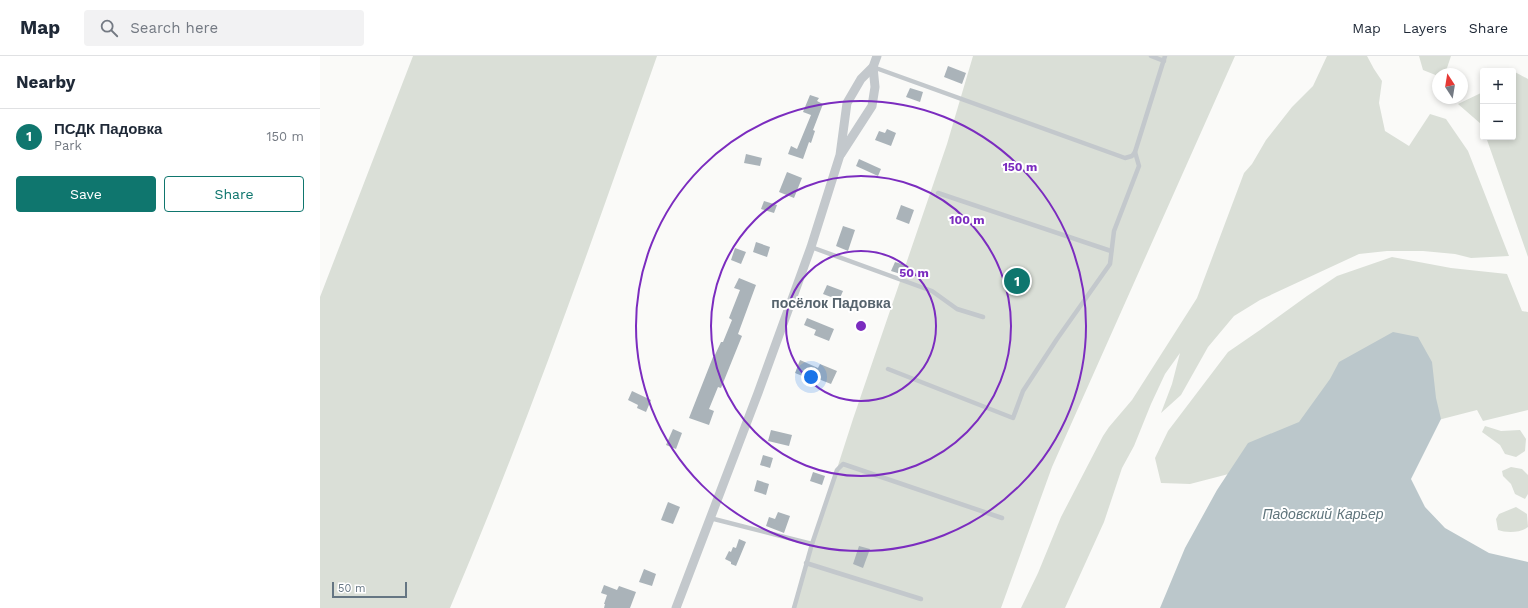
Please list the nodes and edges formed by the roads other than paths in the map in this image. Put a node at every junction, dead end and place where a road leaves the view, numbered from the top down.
1 (877, 56) edge
2 (1151, 56) edge
3 (1164, 58) edge
4 (873, 67) junction
5 (1135, 152) junction
6 (840, 155) junction
7 (938, 193) dead end
8 (811, 247) junction
9 (1111, 251) junction
10 (983, 317) dead end
11 (888, 369) dead end
12 (710, 518) junction
13 (1002, 518) dead end
14 (812, 544) junction
15 (806, 563) junction
16 (921, 599) dead end
17 (676, 608) edge
18 (794, 608) edge

1 - 4 street
2 - 3 lane
3 - 5 lane
4 - 5 lane
4 - 6 street
4 - 6 street
5 - 9 lane
6 - 8 street
7 - 9 lane
8 - 10 lane
8 - 12 street
9 - 11 lane
12 - 14 lane
12 - 17 street
13 - 14 lane
14 - 15 lane
15 - 16 lane
15 - 18 lane

